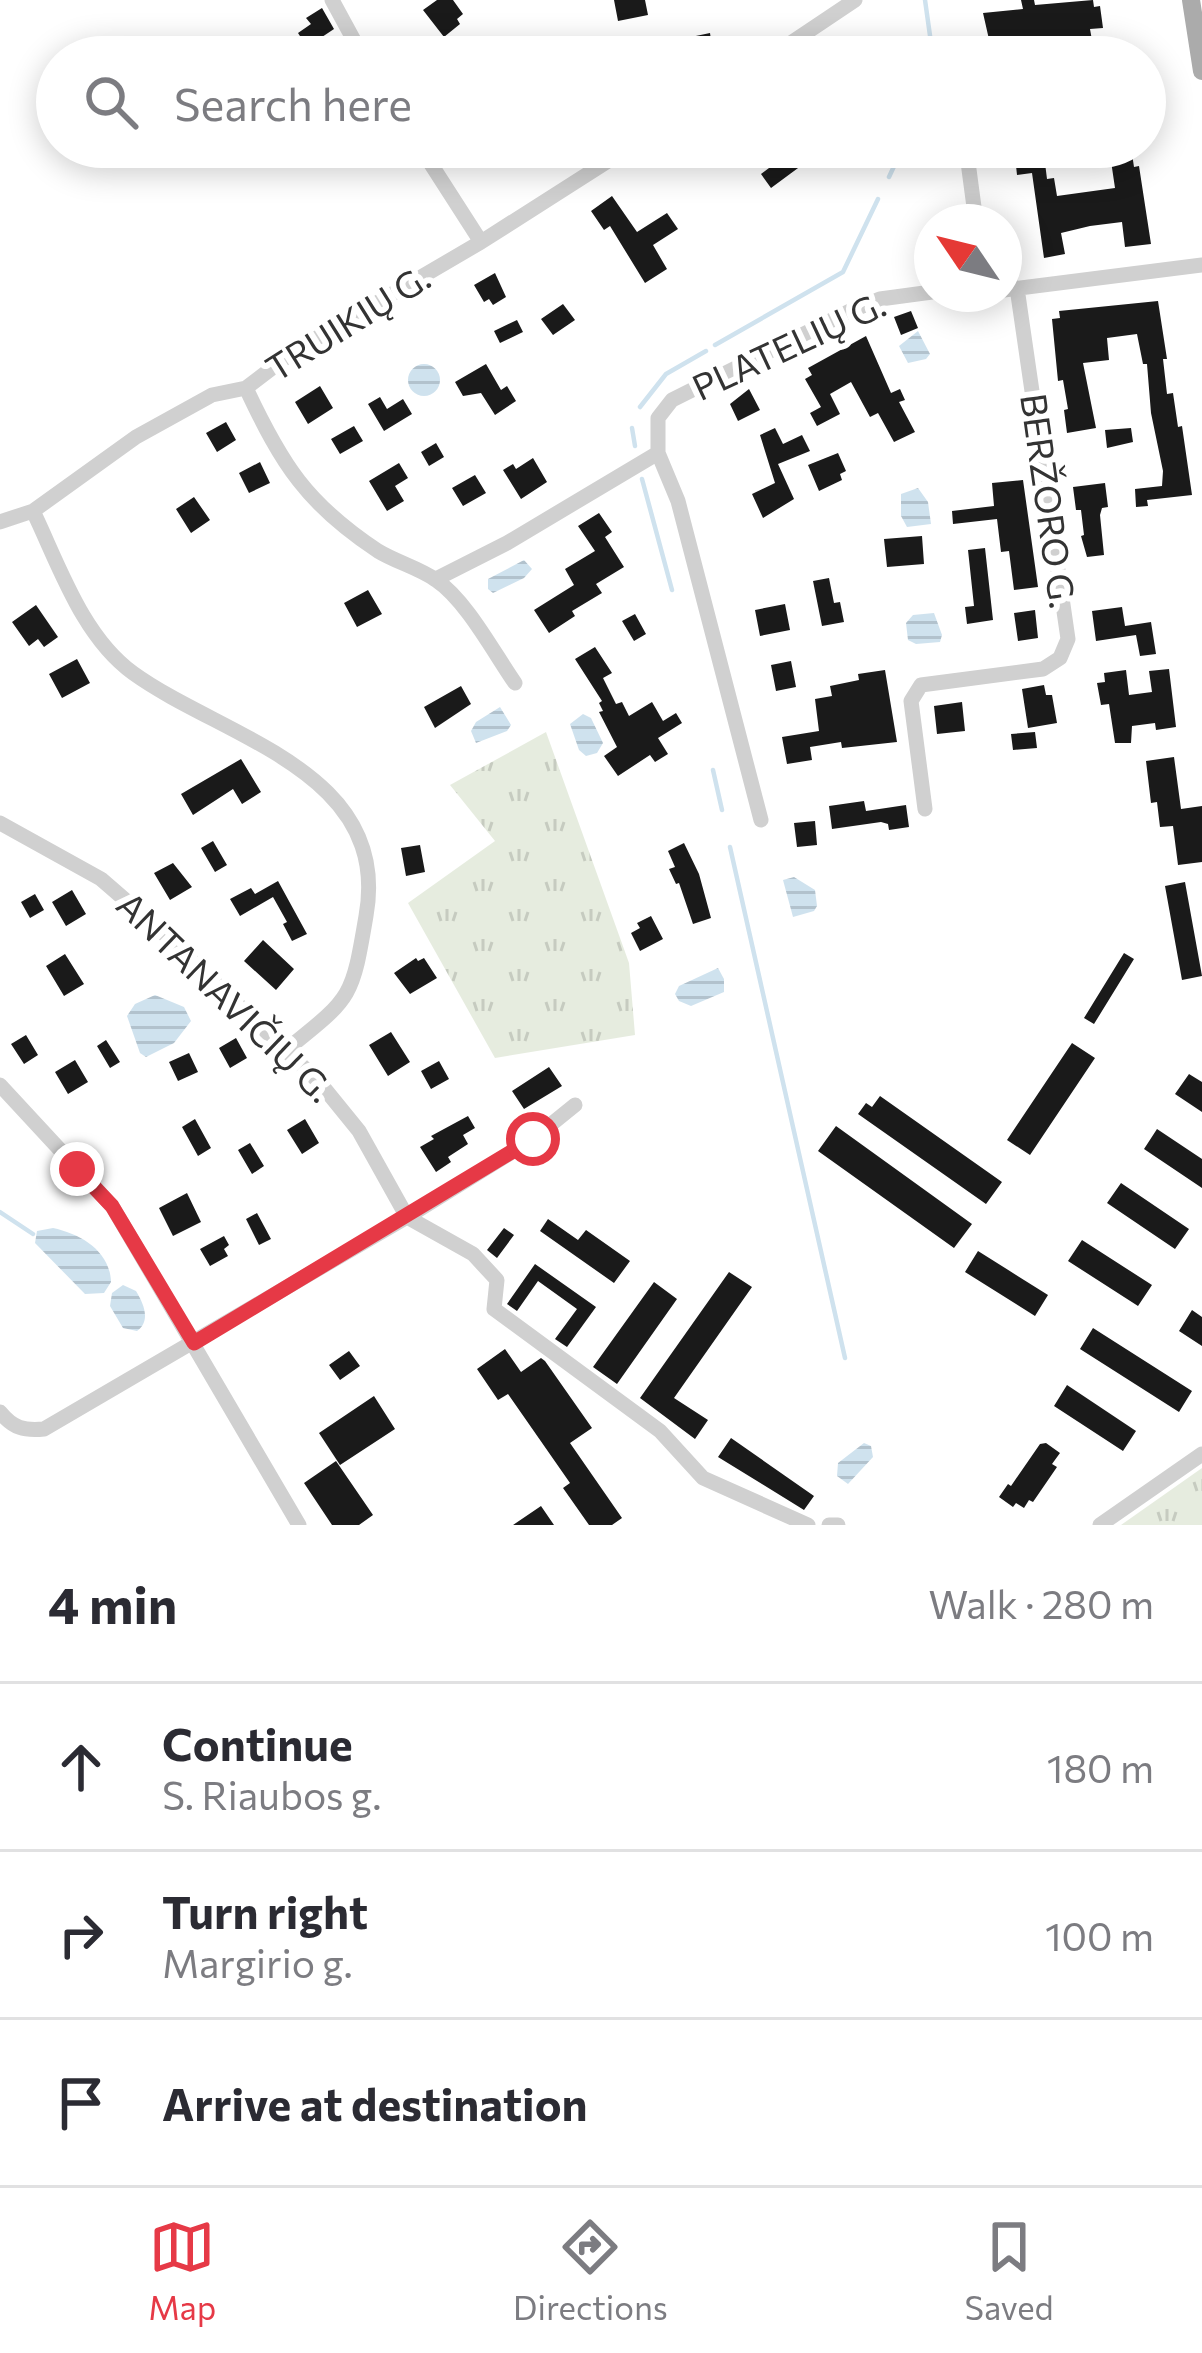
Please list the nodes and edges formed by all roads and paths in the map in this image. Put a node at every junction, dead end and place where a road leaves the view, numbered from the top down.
1 (332, 0) edge
2 (855, 0) edge
3 (1191, 0) edge
4 (352, 36) edge
5 (801, 36) edge
6 (1200, 45) edge
7 (1202, 71) edge
8 (433, 168) edge
9 (597, 168) edge
10 (969, 168) edge
11 (974, 204) edge
12 (482, 242) junction
13 (1202, 265) edge
14 (1022, 288) edge
15 (914, 294) edge
16 (1014, 312) edge
17 (246, 388) junction
18 (658, 453) junction
19 (33, 511) junction
20 (0, 522) edge
21 (436, 579) junction
22 (515, 683) dead end
23 (926, 809) dead end
24 (761, 820) dead end
25 (0, 823) edge
26 (286, 1050) junction
27 (0, 1085) edge
28 (575, 1105) dead end
29 (407, 1217) junction
30 (194, 1343) junction
31 (0, 1412) edge
32 (1202, 1454) edge
33 (299, 1525) edge
34 (808, 1525) edge
35 (829, 1525) edge
36 (838, 1525) edge
37 (1100, 1525) edge

1 - 4 street
2 - 5 street
3 - 6 main road
6 - 7 main road
8 - 12 street
9 - 12 street, TRUIKIŲ G.
10 - 11 street
12 - 17 street, TRUIKIŲ G.
13 - 14 street
15 - 18 street, PLATELIŲ G.
16 - 23 street, BERŽORO G.
17 - 19 street, TRUIKIŲ G.
17 - 21 street
18 - 21 street
18 - 24 street
19 - 20 street, TRUIKIŲ G.
19 - 26 street
21 - 22 street
25 - 26 street, ANTANAVIČIŲ G.
26 - 29 street, ANTANAVIČIŲ G.
27 - 30 street
28 - 29 street
29 - 30 street
29 - 34 street
30 - 31 street
30 - 33 street
32 - 37 street
35 - 36 street

